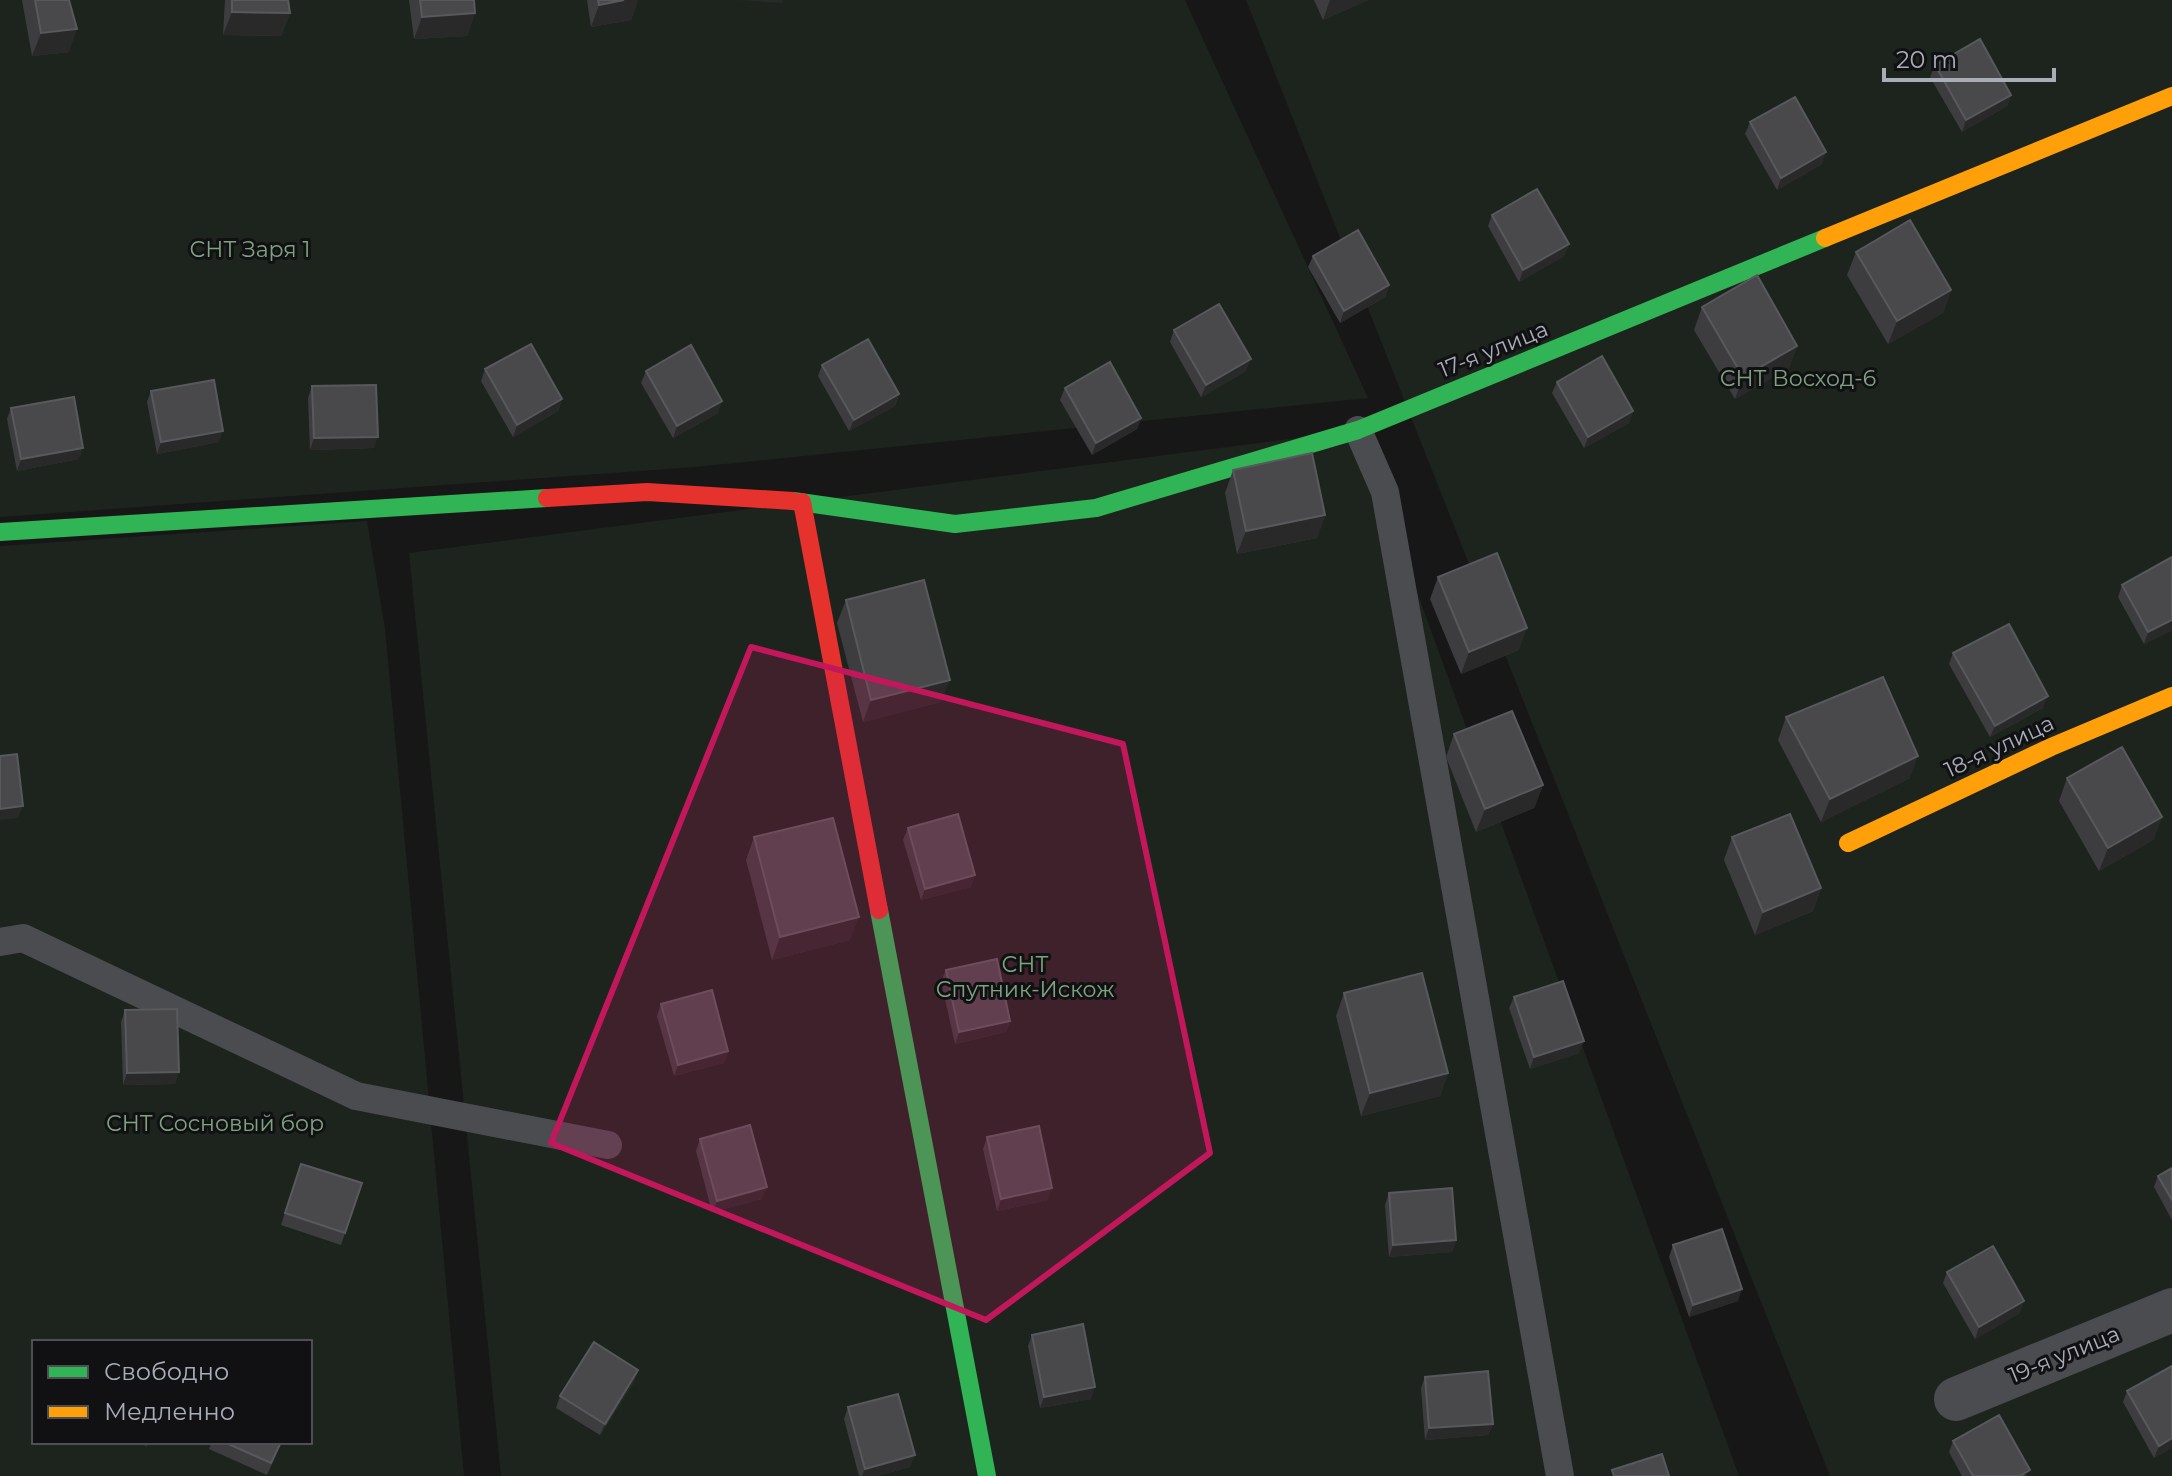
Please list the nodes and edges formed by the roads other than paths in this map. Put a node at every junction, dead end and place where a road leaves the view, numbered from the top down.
1 (2172, 96) edge
2 (1358, 430) junction
3 (802, 502) junction
4 (0, 532) edge
5 (2172, 696) edge
6 (1848, 843) dead end
7 (0, 942) edge
8 (608, 1145) dead end
9 (2172, 1310) edge
10 (1956, 1399) dead end
11 (987, 1476) edge
12 (1560, 1476) edge

1 - 2 street, 17-я улица
2 - 3 street, 17-я улица
2 - 12 lane
3 - 4 street, 17-я улица
3 - 11 street
5 - 6 street, 18-я улица
7 - 8 lane
9 - 10 street, 19-я улица

